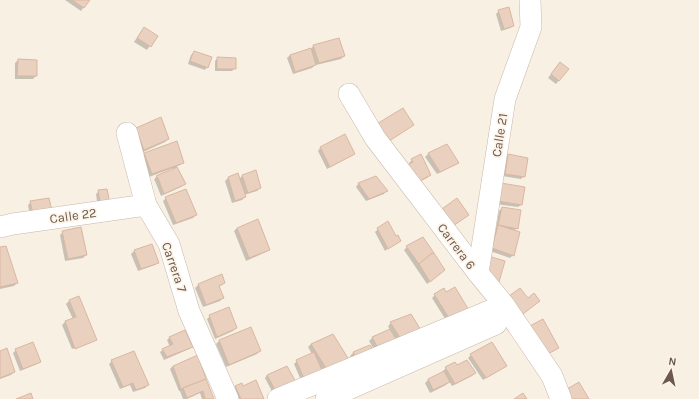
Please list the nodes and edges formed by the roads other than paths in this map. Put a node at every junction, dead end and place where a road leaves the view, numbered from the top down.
1 (530, 0) edge
2 (350, 94) dead end
3 (127, 133) dead end
4 (146, 205) junction
5 (0, 227) edge
6 (478, 273) junction
7 (504, 305) junction
8 (496, 324) dead end
9 (228, 399) edge
10 (278, 399) edge
11 (326, 399) edge
12 (561, 399) edge

1 - 6 street, Calle 21
2 - 6 street, Carrera 6
3 - 4 street, Carrera 7
4 - 5 street, Calle 22
4 - 9 street, Carrera 7
6 - 7 street, Carrera 6
7 - 10 street
7 - 12 street, Carrera 6
8 - 11 street

